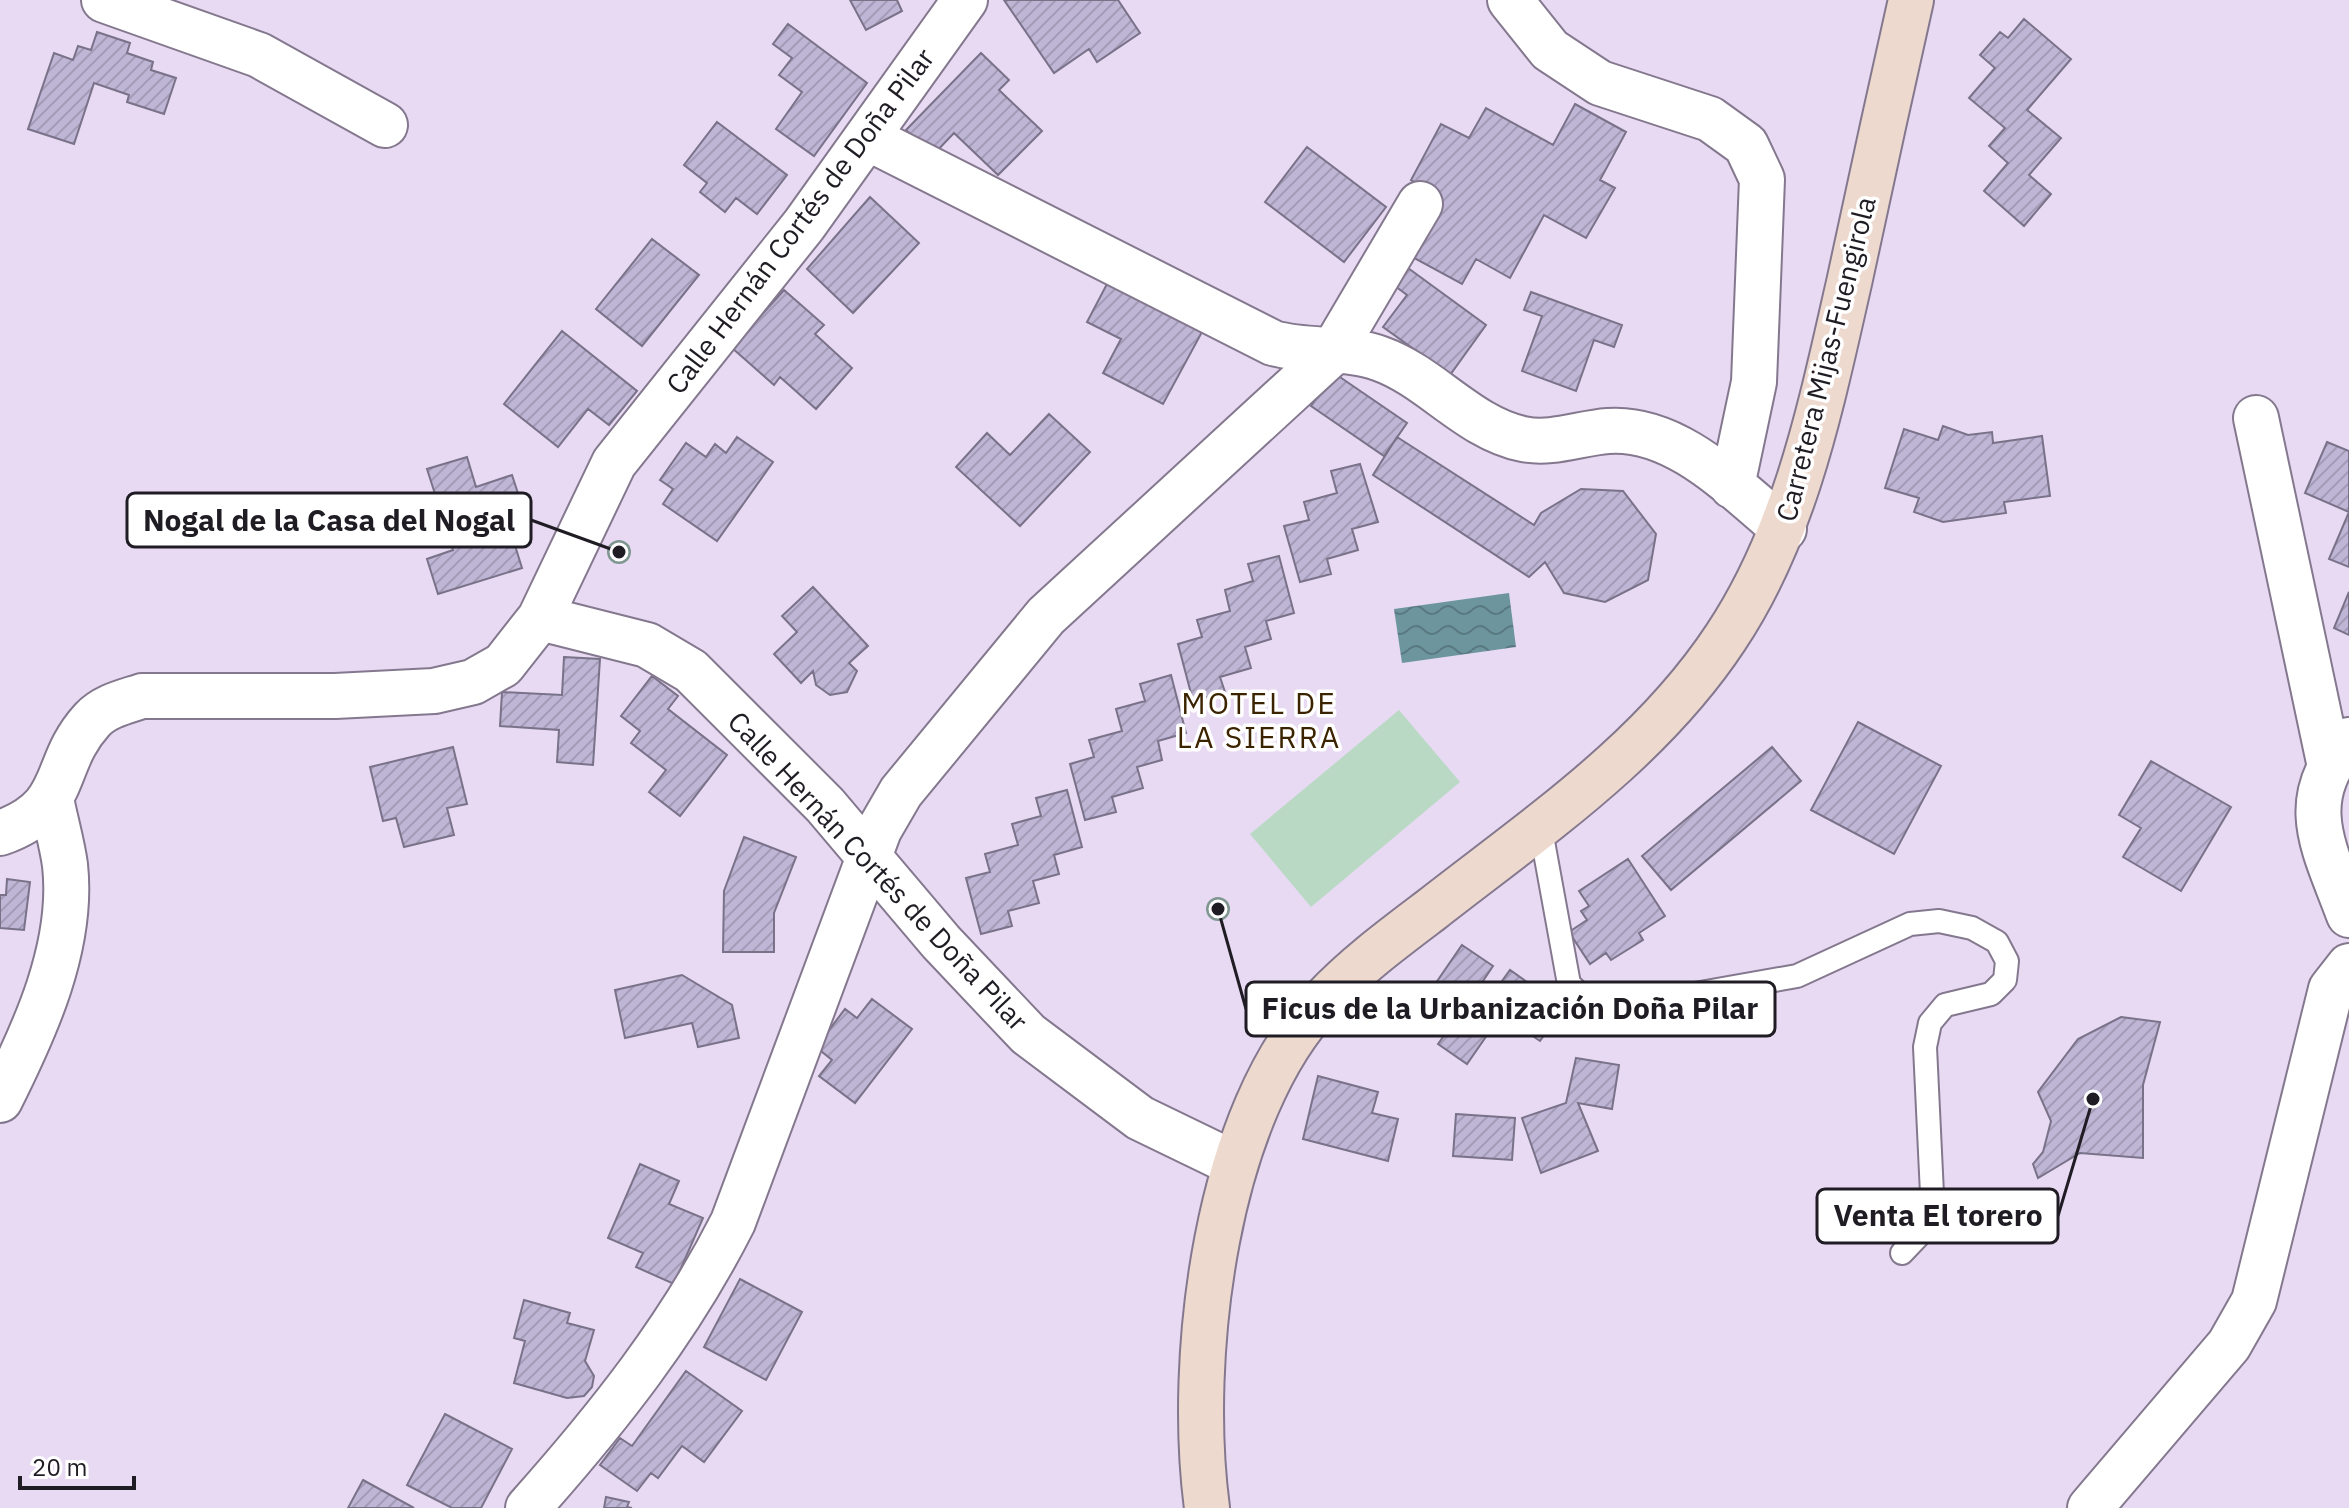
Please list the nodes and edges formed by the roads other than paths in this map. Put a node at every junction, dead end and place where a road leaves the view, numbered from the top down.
1 (104, 0) edge
2 (965, 0) edge
3 (1510, 0) edge
4 (1911, 0) edge
5 (385, 125) dead end
6 (868, 138) junction
7 (1420, 204) dead end
8 (1332, 353) junction
9 (2256, 418) dead end
10 (1732, 486) junction
11 (1784, 529) junction
12 (540, 618) junction
13 (2339, 751) edge
14 (51, 798) junction
15 (1540, 825) junction
16 (0, 833) edge
17 (869, 858) junction
18 (2349, 915) edge
19 (2349, 966) edge
20 (0, 1100) edge
21 (1235, 1164) junction
22 (1902, 1253) dead end
23 (528, 1508) edge
24 (1207, 1508) edge
25 (2090, 1508) edge

1 - 5 street
2 - 6 street, Calle Hernán Cortés de Doña Pilar
3 - 10 street
4 - 11 main road, Carretera Mijas-Fuengirola
6 - 8 street
6 - 12 street, Calle Hernán Cortés de Doña Pilar
7 - 8 street
8 - 10 street
8 - 17 street
9 - 13 street
10 - 11 street
11 - 15 main road, Carretera Mijas-Fuengirola
12 - 14 street
12 - 17 street, Calle Hernán Cortés de Doña Pilar
13 - 18 street
14 - 16 street
14 - 20 street
15 - 21 main road, Carretera Mijas-Fuengirola
15 - 22 lane
17 - 21 street, Calle Hernán Cortés de Doña Pilar
17 - 23 street
19 - 25 street
21 - 24 main road, Carretera Mijas-Fuengirola

